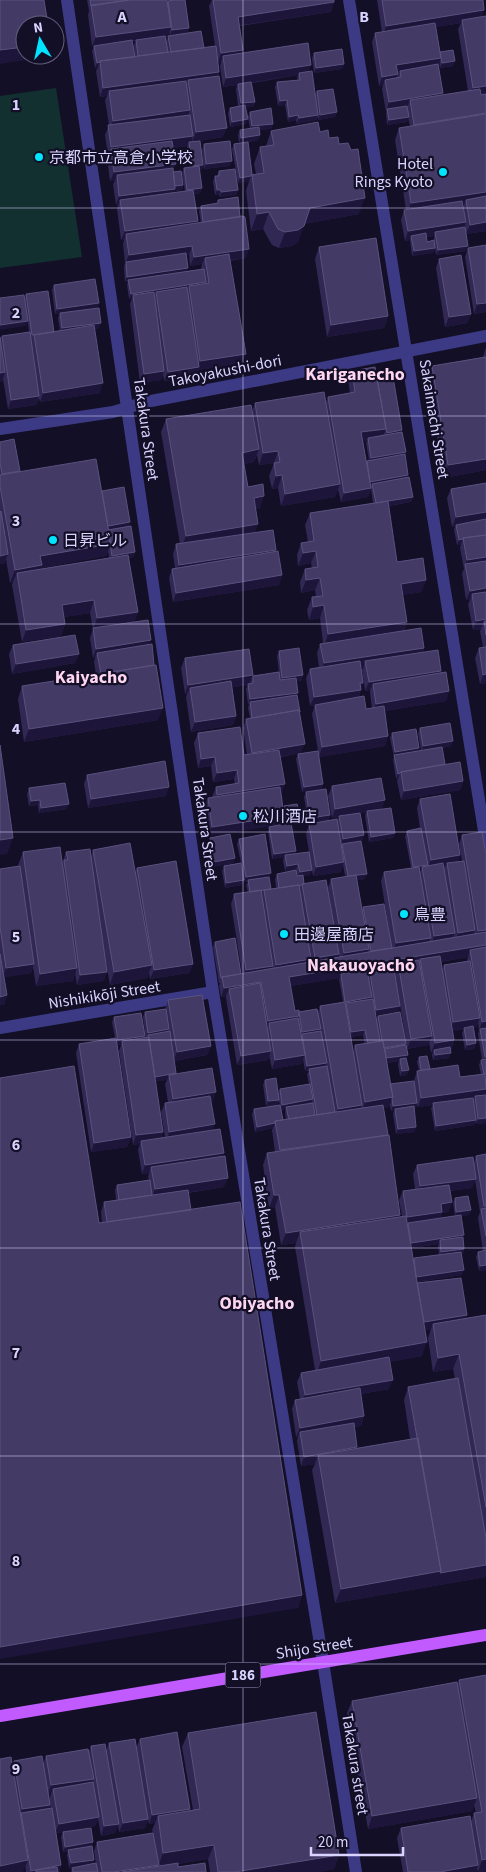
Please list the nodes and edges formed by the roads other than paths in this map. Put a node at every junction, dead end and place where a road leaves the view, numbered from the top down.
1 (67, 0) edge
2 (349, 0) edge
3 (486, 336) edge
4 (407, 351) junction
5 (128, 408) junction
6 (0, 429) edge
7 (486, 843) edge
8 (212, 992) junction
9 (0, 1028) edge
10 (486, 1635) edge
11 (323, 1662) junction
12 (0, 1716) edge
13 (356, 1872) edge

1 - 5 street, Takakura Street
2 - 4 street, Sakaimachi Street
3 - 4 street, Takoyakushi-dori
4 - 5 street, Takoyakushi-dori
4 - 7 street, Sakaimachi Street
5 - 6 street, Takoyakushi-dori
5 - 8 street, Takakura Street
8 - 9 street, Nishikikōji Street
8 - 11 street, Takakura Street
10 - 11 main road, Shijo Street / 186
11 - 12 main road, Shijo Street / 186
11 - 13 street, Takakura street

